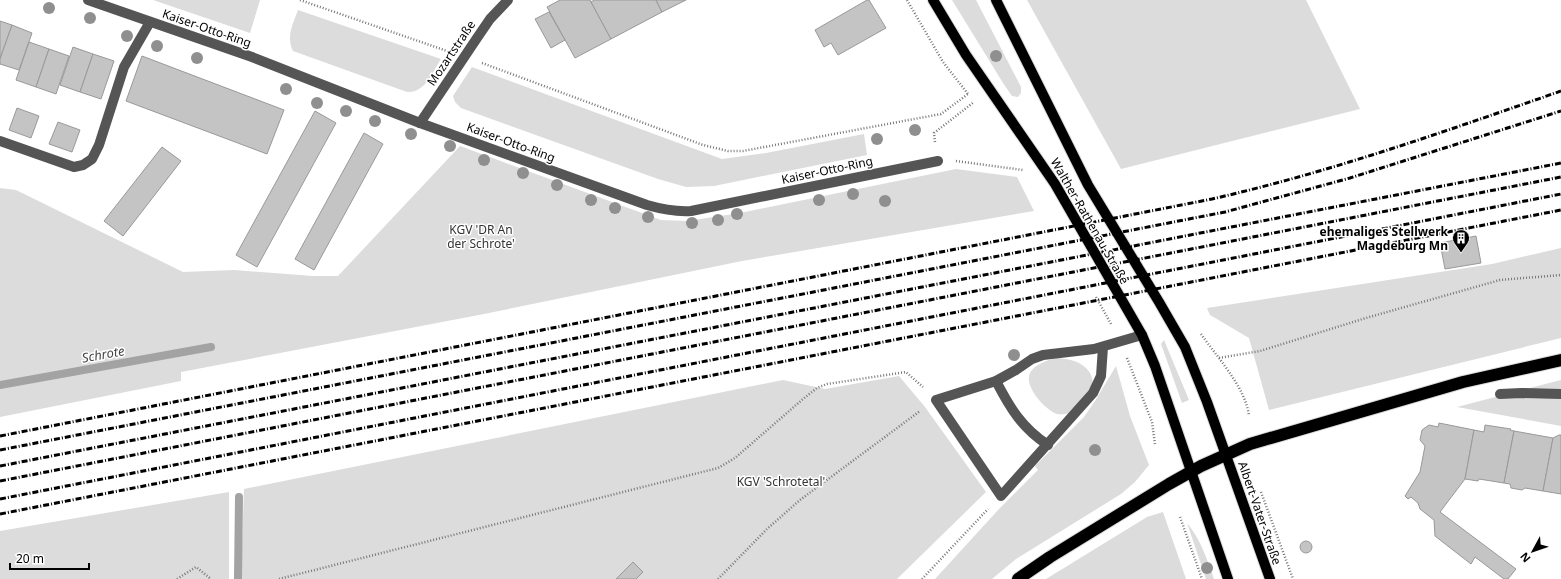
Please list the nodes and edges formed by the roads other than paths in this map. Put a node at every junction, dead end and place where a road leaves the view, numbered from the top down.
1 (88, 0) edge
2 (508, 0) edge
3 (933, 0) edge
4 (996, 0) edge
5 (150, 22) junction
6 (420, 123) junction
7 (0, 141) edge
8 (938, 161) road end
9 (1142, 335) junction
10 (1103, 348) junction
11 (1561, 360) edge
12 (996, 381) junction
13 (1500, 394) dead end
14 (1561, 394) edge
15 (1048, 444) junction
16 (1226, 455) junction
17 (1191, 472) junction
18 (1018, 579) edge
19 (1228, 579) edge
20 (1270, 579) edge

1 - 5 street, Kaiser-Otto-Ring
2 - 6 street, Mozartstraße
3 - 9 main road, Walther-Rathenau-Straße
4 - 16 main road, Walther-Rathenau-Straße
5 - 6 street, Kaiser-Otto-Ring
5 - 7 street
6 - 8 street, Kaiser-Otto-Ring
9 - 10 street
9 - 17 main road, Walther-Rathenau-Straße
10 - 12 street
10 - 15 street
11 - 16 highway
12 - 15 street
12 - 15 street
13 - 14 street
16 - 17 highway
16 - 20 main road, Albert-Vater-Straße
17 - 18 highway
17 - 19 main road

